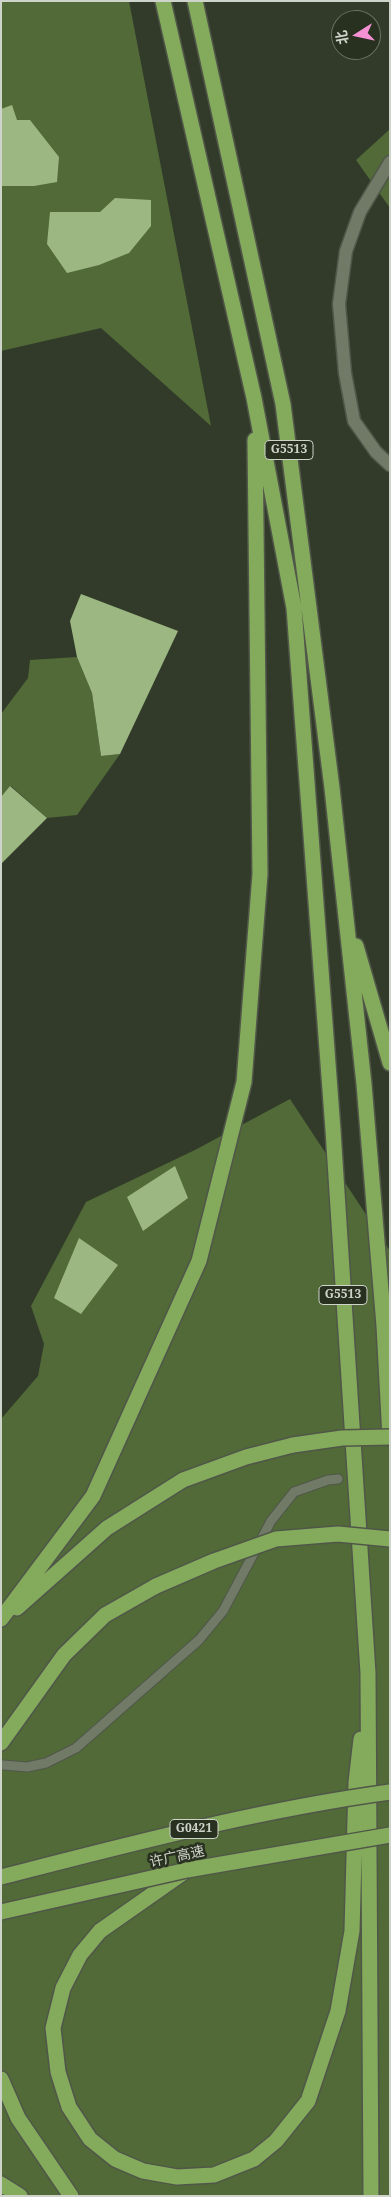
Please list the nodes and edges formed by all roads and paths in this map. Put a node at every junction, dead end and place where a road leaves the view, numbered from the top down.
1 (163, 1) edge
2 (194, 1) edge
3 (390, 162) edge
4 (254, 398) junction
5 (390, 465) edge
6 (344, 906) junction
7 (390, 1063) edge
8 (385, 1341) junction
9 (390, 1364) edge
10 (390, 1437) edge
11 (338, 1479) dead end
12 (390, 1539) edge
13 (1, 1619) edge
14 (1, 1623) edge
15 (368, 1673) junction
16 (1, 1742) edge
17 (3, 1765) dead end
18 (390, 1792) edge
19 (390, 1835) edge
20 (187, 1870) junction
21 (1, 1877) edge
22 (1, 1912) edge
23 (1, 2079) edge
24 (1, 2184) edge
25 (20, 2196) edge
26 (70, 2196) edge
27 (371, 2196) edge

1 - 4 highway, G5513
2 - 6 highway, G5513
3 - 5 street
4 - 13 highway
4 - 15 highway, G5513
6 - 7 highway
6 - 8 highway, G5513
8 - 9 highway
8 - 10 highway, G5513
10 - 14 highway, bridge
11 - 17 lane
12 - 16 highway, bridge
15 - 20 highway
15 - 27 highway, G5513
18 - 21 highway, G0421, bridge
19 - 20 highway, 许广高速, bridge
20 - 22 highway, 许广高速, bridge
23 - 26 highway
24 - 25 highway

